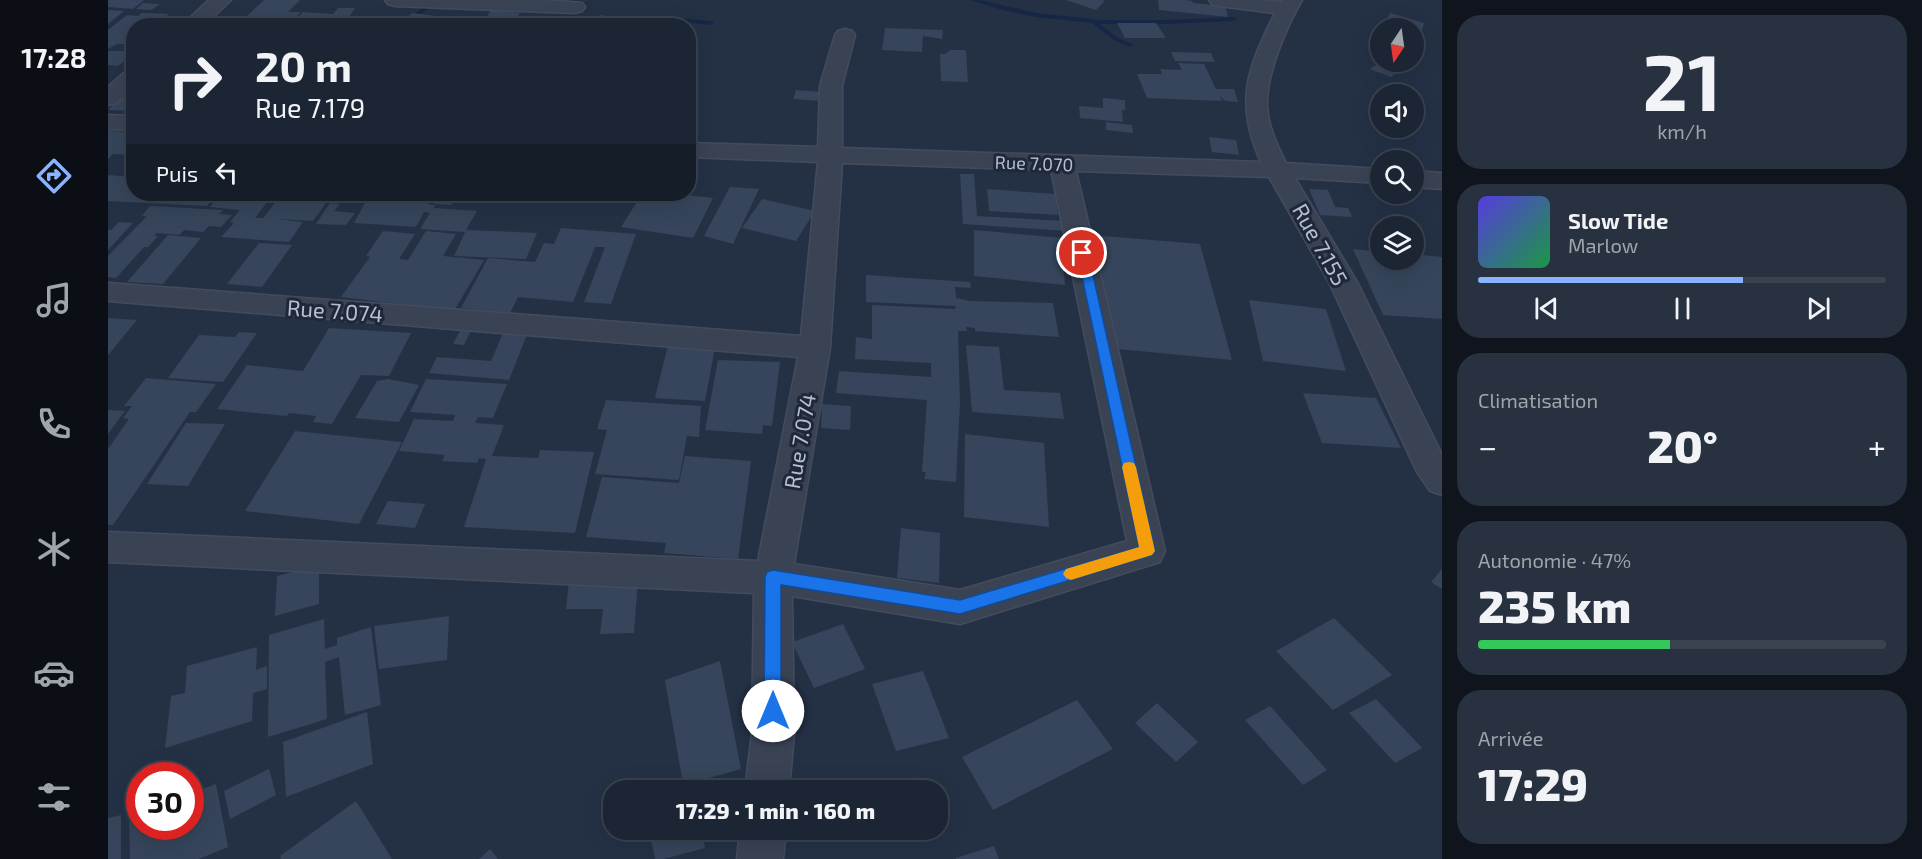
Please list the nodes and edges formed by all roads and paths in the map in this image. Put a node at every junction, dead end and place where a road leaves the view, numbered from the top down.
1 (221, 0) edge
2 (395, 0) edge
3 (1219, 0) edge
4 (577, 4) edge
5 (1289, 5) edge
6 (200, 18) edge
7 (569, 18) edge
8 (845, 34) dead end
9 (126, 83) edge
10 (108, 98) edge
11 (108, 122) edge
12 (126, 123) edge
13 (696, 150) edge
14 (832, 157) junction
15 (1062, 163) junction
16 (1277, 170) junction
17 (1370, 175) edge
18 (1424, 180) edge
19 (1442, 181) edge
20 (108, 292) edge
21 (815, 348) junction
22 (1442, 481) edge
23 (108, 547) edge
24 (773, 577) junction
25 (768, 780) edge
26 (762, 840) edge
27 (760, 859) edge

1 - 6 street
2 - 4 street
3 - 5 street
4 - 7 street
5 - 16 street, Rue 7.155
8 - 14 street
9 - 10 street
11 - 12 street
13 - 14 street, Rue 7.070
14 - 15 street, Rue 7.070
14 - 21 street
15 - 16 street, Rue 7.070
15 - 24 street
16 - 17 street, Rue 7.070
16 - 22 street, Rue 7.155
18 - 19 street
20 - 21 street, Rue 7.074
21 - 24 street, Rue 7.074
23 - 24 street
24 - 25 street, Rue 7.074
26 - 27 street

